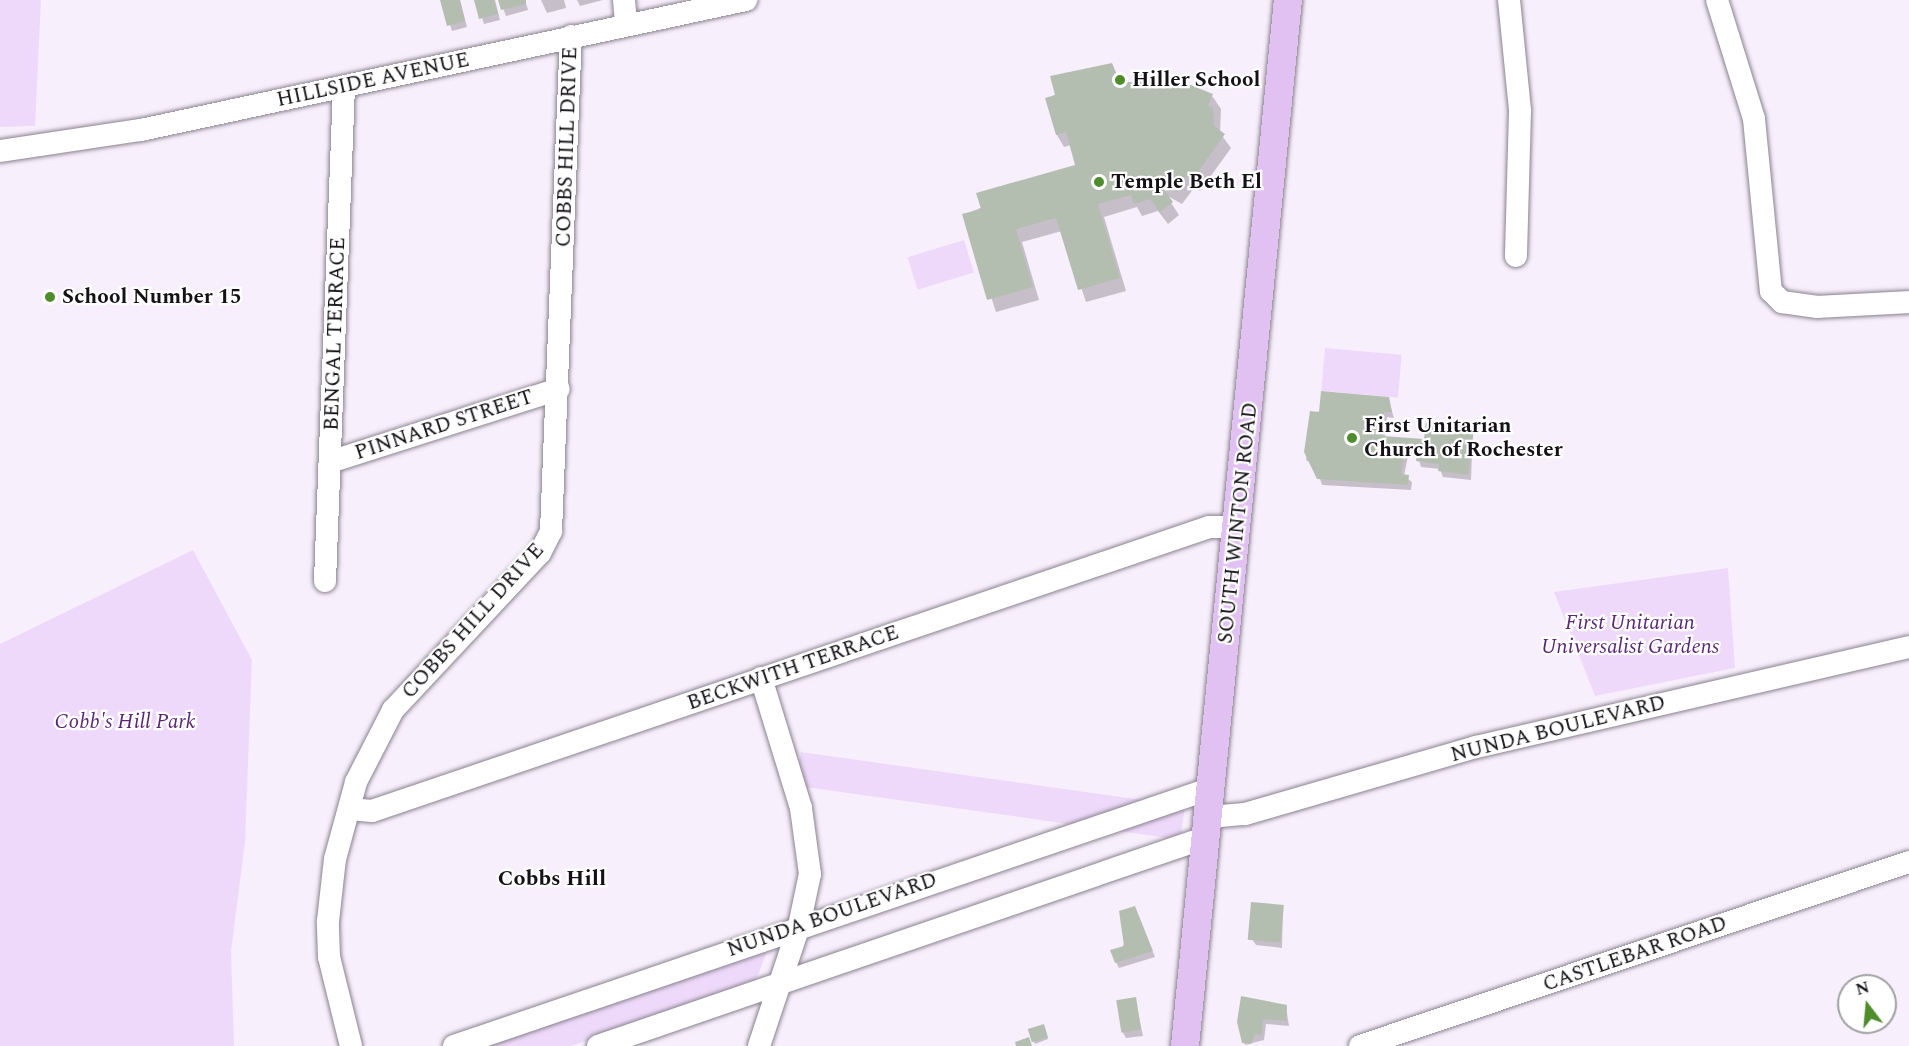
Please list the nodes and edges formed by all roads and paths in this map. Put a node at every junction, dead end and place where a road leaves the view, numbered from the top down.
1 (624, 0) edge
2 (746, 0) edge
3 (1288, 0) edge
4 (1509, 0) edge
5 (1717, 0) edge
6 (626, 24) junction
7 (571, 36) junction
8 (344, 87) junction
9 (0, 151) edge
10 (1516, 256) dead end
11 (1909, 302) edge
12 (559, 389) junction
13 (330, 462) junction
14 (1236, 527) junction
15 (325, 581) dead end
16 (1909, 647) edge
17 (761, 678) junction
18 (1212, 788) junction
19 (350, 810) junction
20 (1208, 827) junction
21 (1909, 862) edge
22 (799, 926) junction
23 (780, 984) junction
24 (351, 1046) edge
25 (454, 1046) edge
26 (598, 1046) edge
27 (759, 1046) edge
28 (1185, 1046) edge
29 (1360, 1046) edge

1 - 6 street
2 - 6 street, HILLSIDE AVENUE
3 - 14 main road, SOUTH WINTON ROAD
4 - 10 street
5 - 11 street
6 - 7 street, HILLSIDE AVENUE
7 - 8 street, HILLSIDE AVENUE
7 - 12 street, COBBS HILL DRIVE
8 - 9 street, HILLSIDE AVENUE
8 - 13 street, BENGAL TERRACE
12 - 13 street, PINNARD STREET
12 - 19 street, COBBS HILL DRIVE
13 - 15 street, BENGAL TERRACE
14 - 17 street, BECKWITH TERRACE
14 - 18 main road, SOUTH WINTON ROAD
16 - 20 street, NUNDA BOULEVARD
17 - 19 street, BECKWITH TERRACE
17 - 22 street
18 - 20 main road, SOUTH WINTON ROAD
18 - 22 street, NUNDA BOULEVARD
19 - 24 street, COBBS HILL DRIVE
20 - 23 street, NUNDA BOULEVARD
20 - 28 main road, SOUTH WINTON ROAD
21 - 29 street, CASTLEBAR ROAD
22 - 23 street
22 - 25 street, NUNDA BOULEVARD
23 - 26 street, NUNDA BOULEVARD
23 - 27 street

